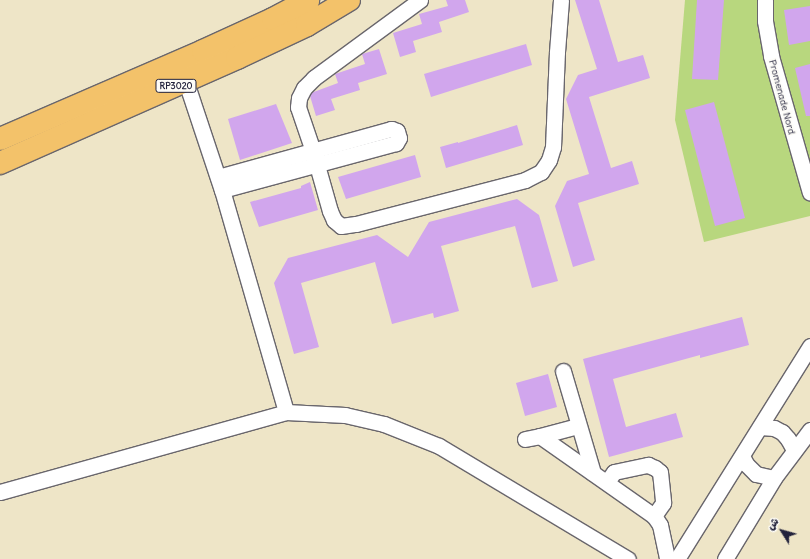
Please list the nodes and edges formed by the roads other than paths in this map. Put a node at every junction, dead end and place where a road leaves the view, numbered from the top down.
1 (308, 0) edge
2 (349, 0) edge
3 (420, 0) edge
4 (561, 0) edge
5 (764, 0) edge
6 (186, 82) junction
7 (0, 139) edge
8 (314, 158) junction
9 (0, 164) edge
10 (220, 184) junction
11 (810, 193) edge
12 (810, 346) edge
13 (564, 371) dead end
14 (286, 412) junction
15 (578, 426) junction
16 (760, 427) junction
17 (810, 430) edge
18 (540, 436) junction
19 (525, 439) dead end
20 (794, 450) junction
21 (742, 456) junction
22 (593, 473) junction
23 (774, 478) junction
24 (607, 482) junction
25 (0, 492) edge
26 (654, 516) junction
27 (628, 559) edge
28 (667, 559) edge
29 (677, 559) edge
30 (725, 559) edge

1 - 7 highway, RP3020
2 - 6 highway, RP3020
3 - 8 street
4 - 8 street
5 - 11 street, Promenade Nord
6 - 9 highway, RP3020
6 - 10 street
8 - 10 street
10 - 14 street
12 - 16 street
13 - 15 street
14 - 25 street
14 - 27 street
15 - 18 street
15 - 22 street
16 - 20 street
16 - 21 street
17 - 20 street
18 - 19 street
18 - 22 street
20 - 23 street
21 - 23 street
21 - 29 street
22 - 24 street
23 - 30 street
24 - 26 street
24 - 26 street
26 - 28 street

